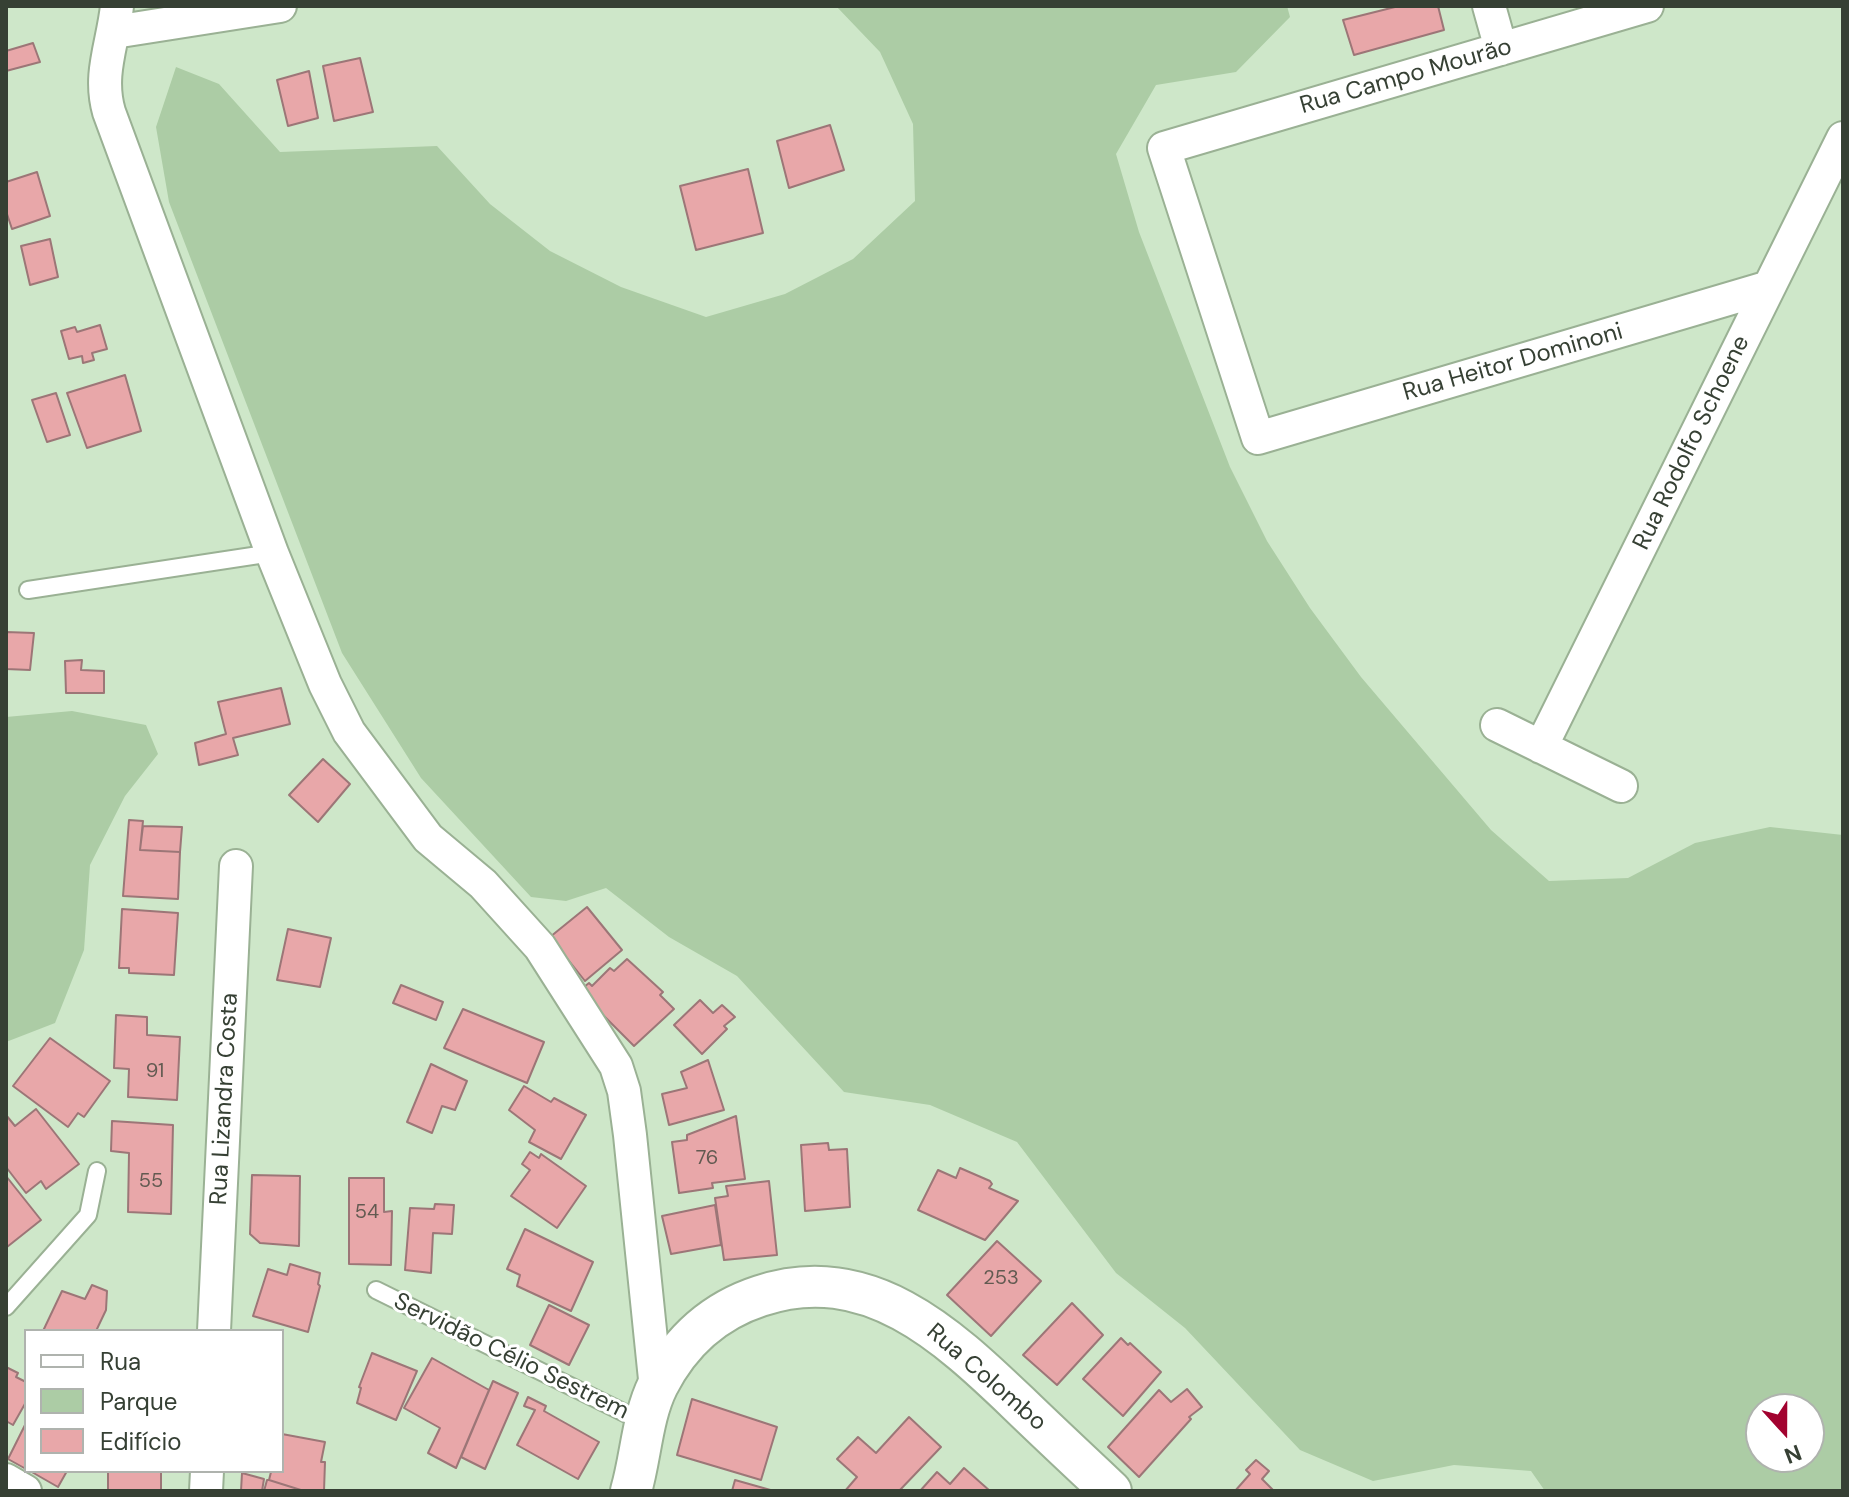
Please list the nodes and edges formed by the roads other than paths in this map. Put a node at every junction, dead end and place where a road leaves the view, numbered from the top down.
1 (280, 6) edge
2 (1489, 6) edge
3 (1647, 6) edge
4 (116, 19) edge
5 (1501, 49) junction
6 (1843, 138) edge
7 (1769, 287) junction
8 (1258, 438) joint
9 (272, 553) junction
10 (28, 590) dead end
11 (1497, 725) dead end
12 (1541, 747) junction
13 (1621, 786) dead end
14 (236, 866) dead end
15 (97, 1171) dead end
16 (376, 1290) dead end
17 (6, 1307) edge
18 (214, 1329) edge
19 (651, 1406) junction
20 (6, 1480) edge
21 (25, 1491) edge
22 (631, 1491) edge
23 (1111, 1491) edge

1 - 4 street
2 - 5 street
3 - 5 street, Rua Campo Mourão
4 - 9 street
5 - 8 street, Rua Campo Mourão
6 - 7 street, Rua Rodolfo Schoene
7 - 8 street, Rua Heitor Dominoni
7 - 12 street, Rua Rodolfo Schoene
9 - 10 lane
9 - 19 street
11 - 12 street
12 - 13 street
14 - 18 street, Rua Lizandra Costa
15 - 17 lane
16 - 19 lane, Servidão Célio Sestrem
19 - 22 street, Rua Colombo
19 - 23 street, Rua Colombo
20 - 21 street

